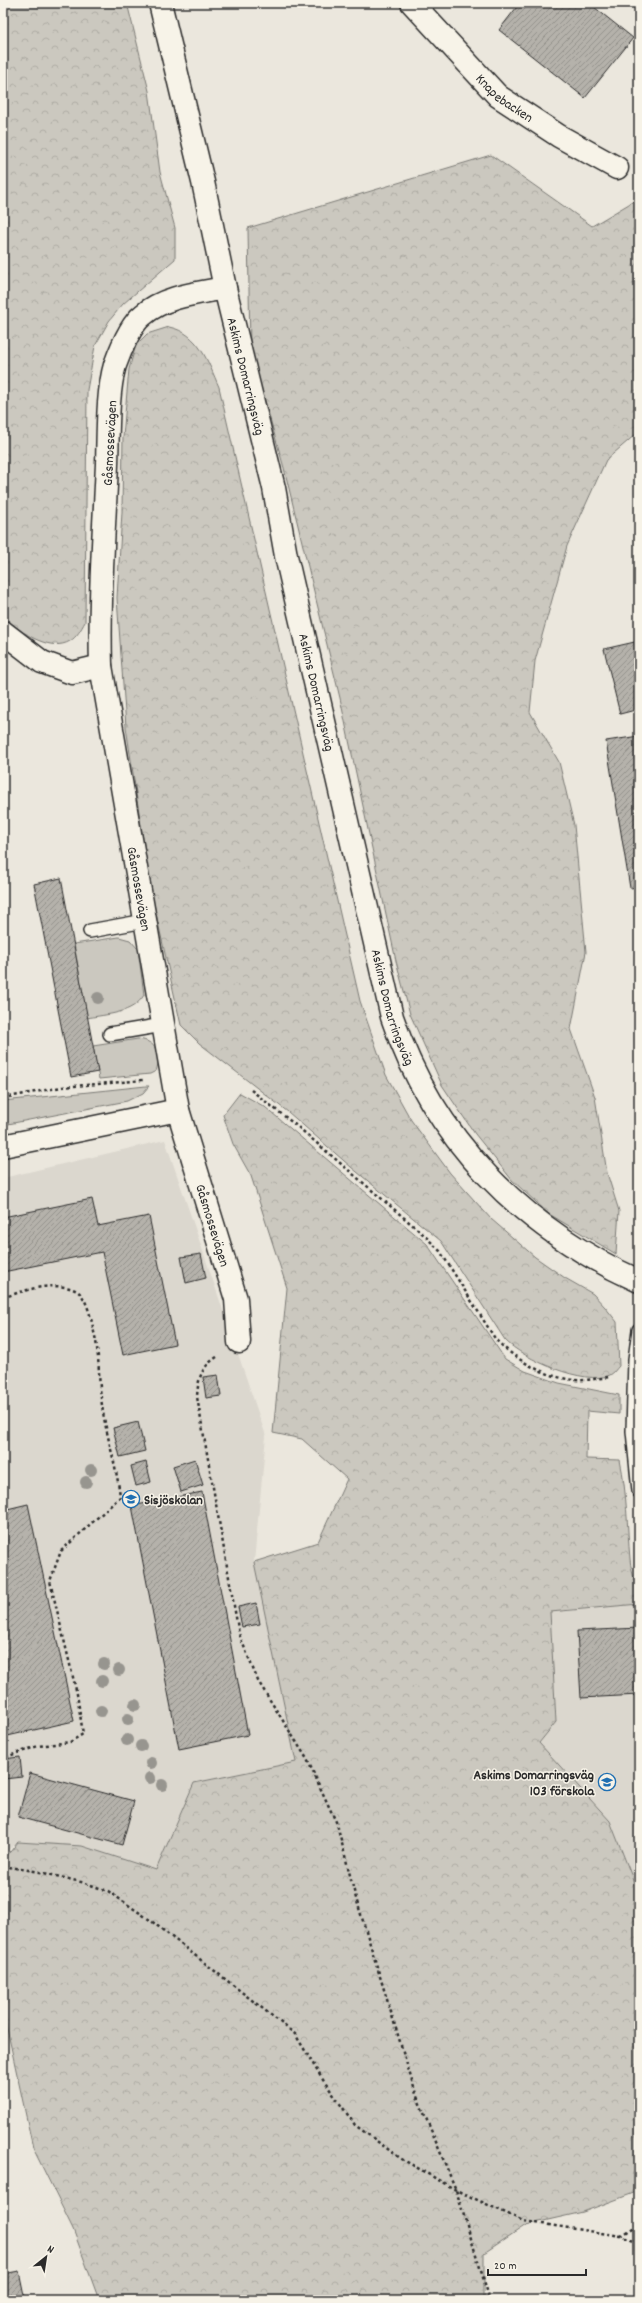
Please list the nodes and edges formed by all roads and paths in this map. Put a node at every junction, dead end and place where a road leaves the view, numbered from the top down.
1 (160, 3) edge
2 (412, 3) edge
3 (617, 168) dead end
4 (225, 288) junction
5 (3, 632) edge
6 (101, 666) junction
7 (145, 920) junction
8 (90, 931) dead end
9 (163, 1025) junction
10 (110, 1034) dead end
11 (172, 1078) junction
12 (251, 1090) dead end
13 (3, 1098) edge
14 (178, 1110) junction
15 (3, 1146) edge
16 (639, 1281) edge
17 (3, 1298) edge
18 (639, 1330) edge
19 (239, 1342) joint
20 (635, 1375) junction
21 (639, 1491) edge
22 (3, 1758) edge
23 (3, 1866) edge
24 (456, 2190) junction
25 (639, 2224) edge
26 (621, 2236) junction
27 (639, 2243) edge
28 (490, 2300) edge

1 - 4 street, Askims Domarringsväg
2 - 3 street, Knapebacken
4 - 6 street, Gåsmossevägen
4 - 16 street, Askims Domarringsväg
5 - 6 street
6 - 7 street, Gåsmossevägen
7 - 8 lane
7 - 9 street, Gåsmossevägen
9 - 10 lane
9 - 11 street, Gåsmossevägen
11 - 13 path
11 - 14 street, Gåsmossevägen
12 - 20 path
14 - 15 street
14 - 19 street, Gåsmossevägen
17 - 22 path
18 - 20 lane
19 - 24 path
20 - 21 lane
23 - 24 path
24 - 26 path
24 - 28 path
25 - 26 path
26 - 27 path

